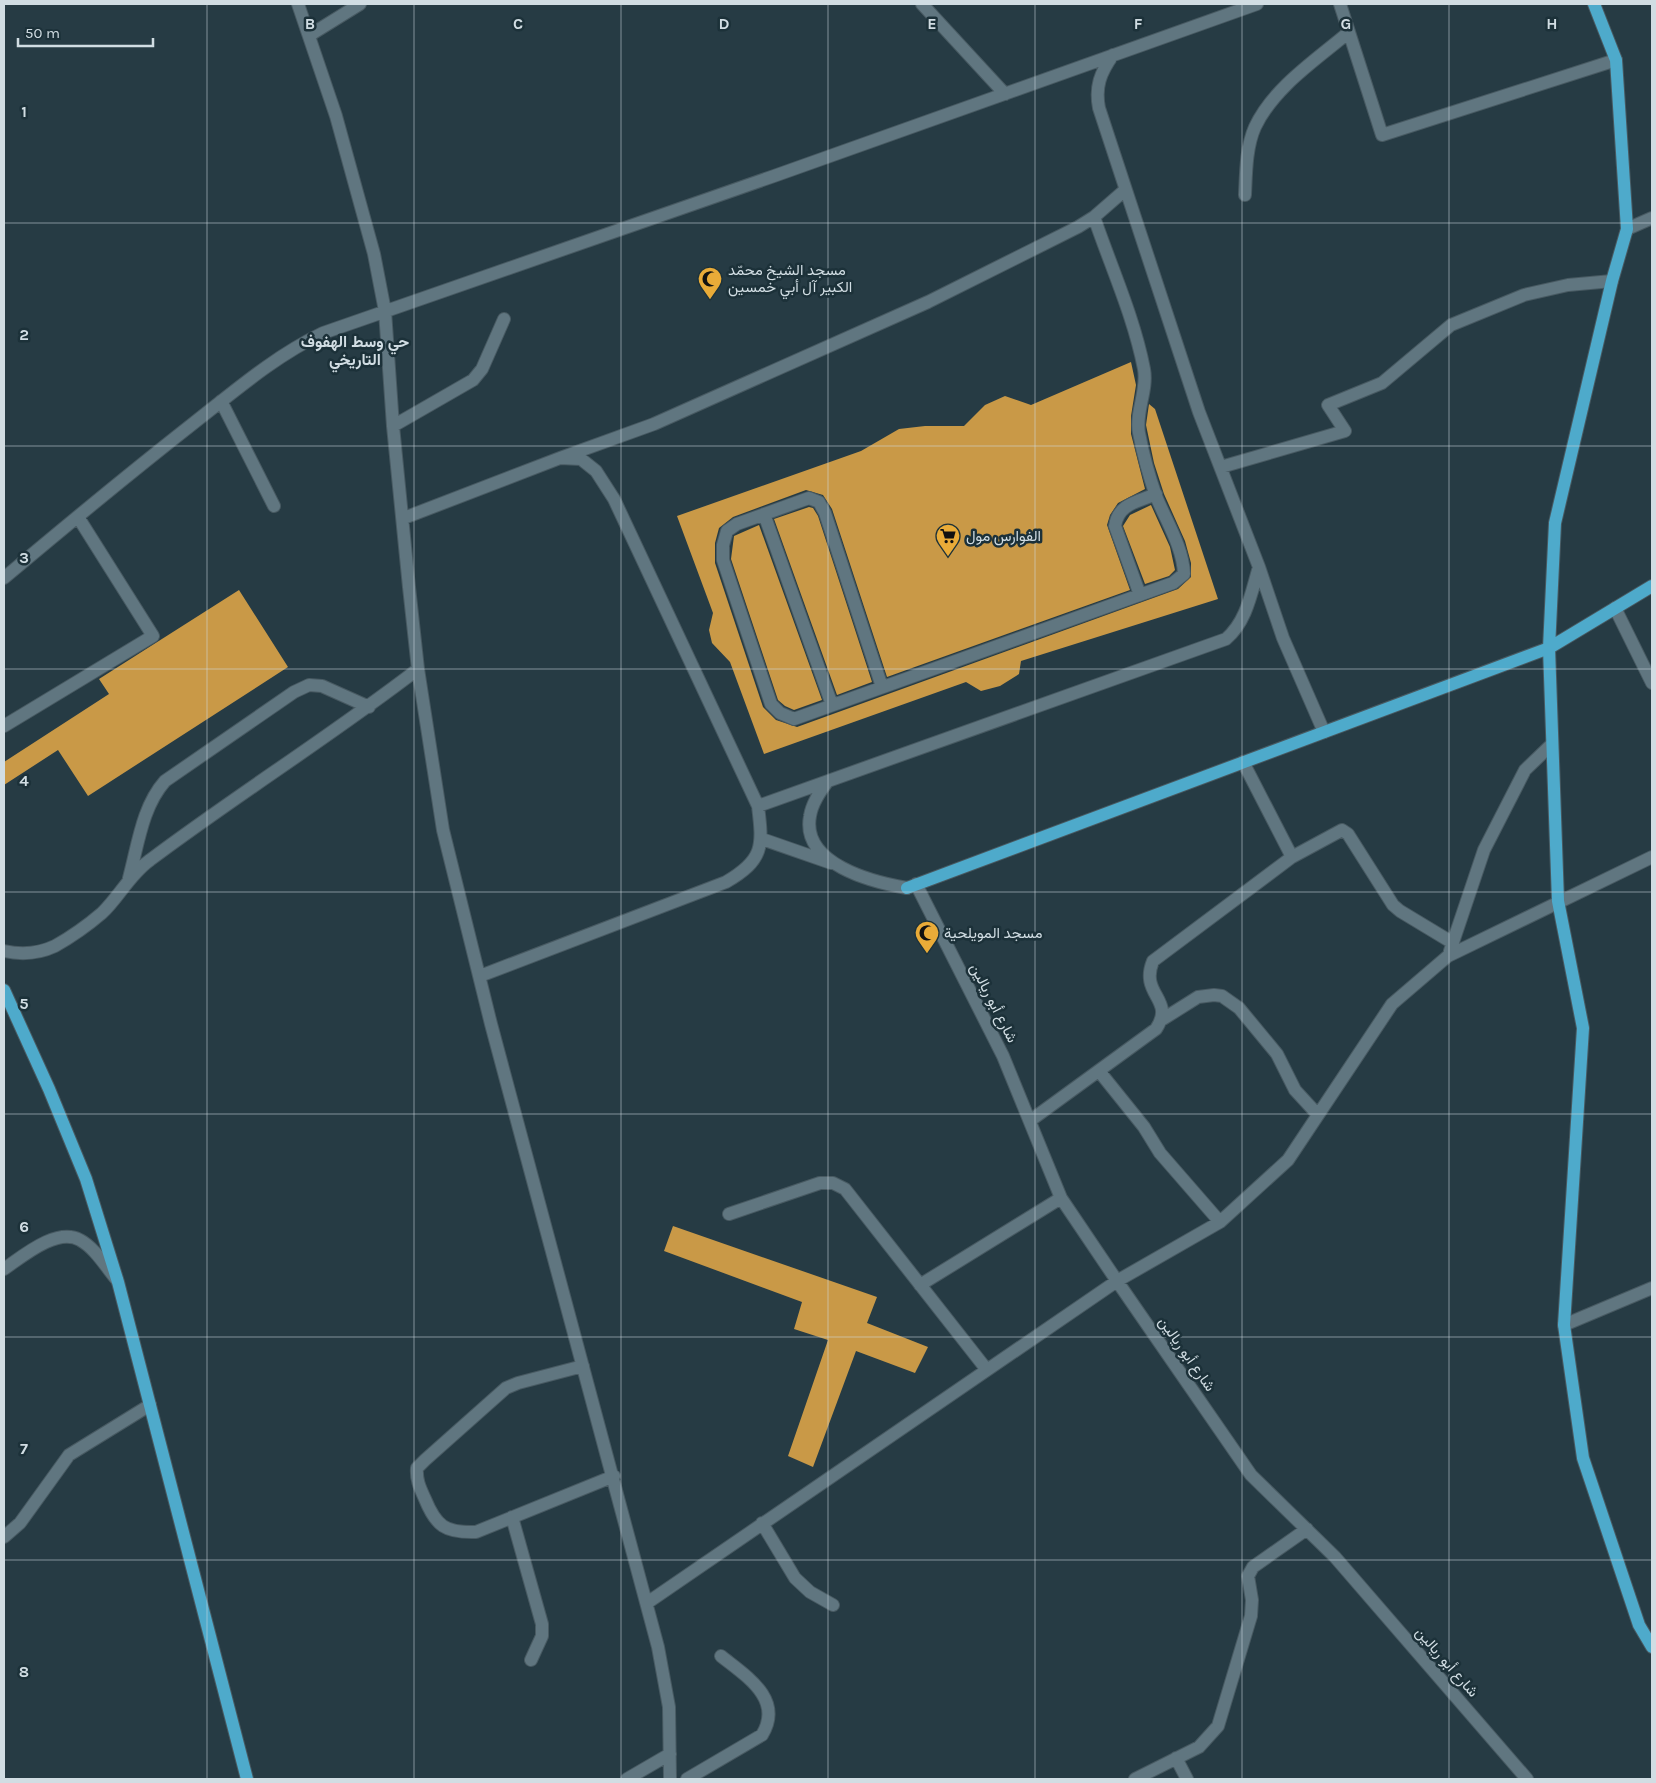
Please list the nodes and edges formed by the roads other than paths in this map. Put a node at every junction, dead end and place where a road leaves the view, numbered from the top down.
1 (298, 4) edge
2 (360, 4) edge
3 (922, 4) edge
4 (1257, 4) edge
5 (1340, 4) edge
6 (1594, 4) edge
7 (1349, 32) junction
8 (310, 34) junction
9 (1113, 55) junction
10 (1616, 60) junction
11 (1005, 94) junction
12 (1124, 190) junction
13 (1245, 195) dead end
14 (1094, 217) junction
15 (1652, 218) edge
16 (1627, 229) junction
17 (1612, 281) junction
18 (385, 311) junction
19 (504, 319) dead end
20 (221, 401) junction
21 (393, 426) junction
22 (560, 458) junction
23 (1221, 467) junction
24 (1156, 494) junction
25 (274, 506) dead end
26 (764, 514) junction
27 (78, 516) junction
28 (404, 518) junction
29 (1259, 567) junction
30 (4, 578) edge
31 (1652, 586) edge
32 (1140, 595) junction
33 (1615, 608) junction
34 (1549, 648) junction
35 (418, 669) junction
36 (1652, 684) edge
37 (882, 687) junction
38 (832, 705) junction
39 (369, 707) junction
40 (4, 726) edge
41 (1324, 732) junction
42 (1552, 744) junction
43 (1243, 762) junction
44 (827, 782) junction
45 (758, 806) junction
46 (762, 840) junction
47 (1292, 856) junction
48 (1652, 856) edge
49 (836, 865) junction
50 (129, 881) junction
51 (911, 886) junction
52 (1558, 901) junction
53 (1453, 943) junction
54 (4, 951) edge
55 (1448, 956) junction
56 (480, 976) junction
57 (4, 990) edge
58 (4, 999) edge
59 (13, 1009) junction
60 (1163, 1019) junction
61 (1099, 1071) junction
62 (1318, 1115) junction
63 (1031, 1120) junction
64 (1061, 1198) junction
65 (729, 1214) dead end
66 (1220, 1222) junction
67 (4, 1268) edge
68 (118, 1282) junction
69 (1117, 1282) junction
70 (920, 1285) junction
71 (1652, 1288) edge
72 (1564, 1325) junction
73 (583, 1366) junction
74 (987, 1370) junction
75 (150, 1405) junction
76 (614, 1476) junction
77 (512, 1517) junction
78 (762, 1523) junction
79 (1307, 1529) junction
80 (4, 1537) edge
81 (647, 1603) junction
82 (833, 1605) dead end
83 (1652, 1647) edge
84 (721, 1656) dead end
85 (531, 1660) dead end
86 (670, 1754) junction
87 (1176, 1758) junction
88 (247, 1779) edge
89 (627, 1779) edge
90 (670, 1779) edge
91 (687, 1779) edge
92 (1135, 1779) edge
93 (1187, 1779) edge
94 (1527, 1779) edge

1 - 8 street
2 - 8 street
3 - 11 street
4 - 9 street
5 - 7 street
6 - 10 main road
7 - 10 street
7 - 13 street
8 - 18 street
9 - 11 street
9 - 12 street
10 - 16 main road
11 - 18 street
12 - 14 street
12 - 23 street
14 - 22 street
14 - 24 street
15 - 16 street
16 - 17 main road
17 - 23 street
17 - 34 main road
18 - 20 street
18 - 21 street
19 - 21 street
20 - 25 street
20 - 27 street
21 - 28 street
22 - 28 street
22 - 45 street
23 - 29 street
24 - 32 street
24 - 32 street
26 - 37 street
26 - 38 street
26 - 38 street
27 - 30 street
27 - 40 street
28 - 35 street
29 - 41 street
29 - 44 street
31 - 33 main road
32 - 37 street
33 - 34 main road
33 - 36 street
34 - 41 main road
34 - 42 main road
35 - 39 street
35 - 56 street
37 - 38 street
39 - 50 street
39 - 50 street
41 - 43 main road
42 - 52 main road
42 - 53 street
43 - 47 street
43 - 51 main road
44 - 45 street
44 - 49 street
45 - 46 street
46 - 49 street
46 - 56 street
47 - 53 street
47 - 60 street
48 - 52 street
49 - 51 street
50 - 54 street
51 - 63 street, شارع أبو ريالين
52 - 55 street
52 - 72 main road
53 - 55 street
55 - 62 street
56 - 73 street
57 - 59 main road
58 - 59 street
59 - 68 main road
60 - 61 street
60 - 62 street
61 - 63 street
61 - 66 street
62 - 66 street
63 - 64 street, شارع أبو ريالين
64 - 69 street, شارع أبو ريالين
64 - 70 street
65 - 70 street
66 - 69 street
67 - 68 street
68 - 75 main road
69 - 74 street
69 - 79 street, شارع أبو ريالين
70 - 74 street
71 - 72 street
72 - 83 main road
73 - 76 street
73 - 77 street
74 - 78 street
75 - 80 street
75 - 88 main road
76 - 77 street
76 - 81 street
77 - 85 street
78 - 81 street
78 - 82 street
79 - 87 street
79 - 94 street, شارع أبو ريالين
81 - 86 street
84 - 91 street
86 - 89 street
86 - 90 street
87 - 92 street
87 - 93 street

